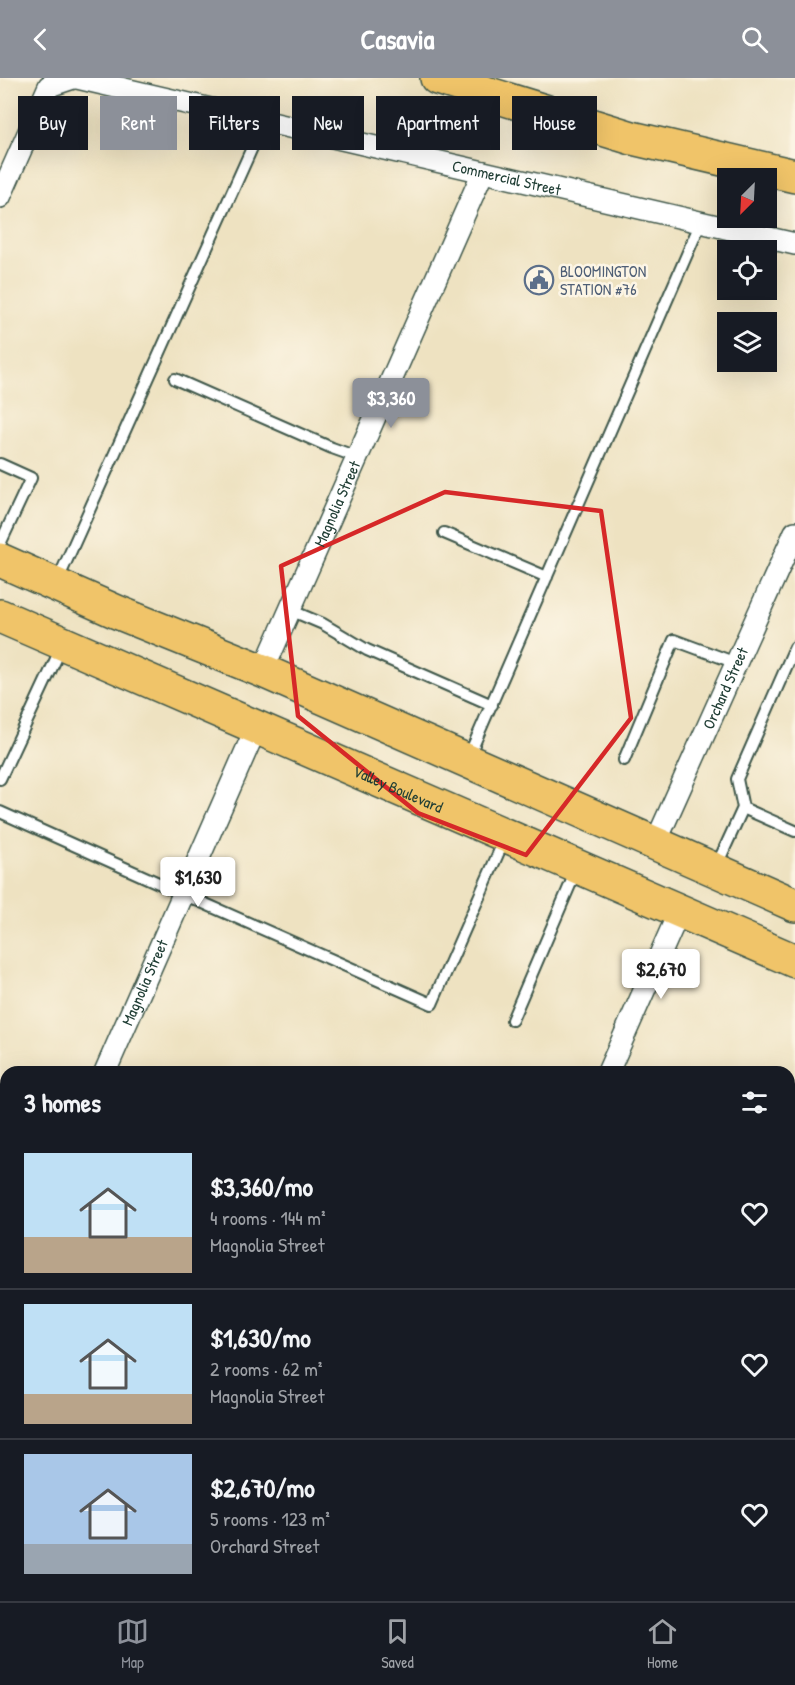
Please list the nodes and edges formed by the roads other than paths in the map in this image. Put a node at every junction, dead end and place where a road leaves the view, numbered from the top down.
1 (75, 78) edge
2 (437, 78) edge
3 (189, 104) edge
4 (280, 125) edge
5 (251, 150) edge
6 (483, 172) junction
7 (795, 176) edge
8 (0, 196) edge
9 (701, 222) junction
10 (795, 244) edge
11 (175, 379) dead end
12 (357, 458) junction
13 (0, 464) edge
14 (795, 532) edge
15 (444, 533) dead end
16 (0, 544) edge
17 (0, 560) edge
18 (547, 577) junction
19 (56, 585) junction
20 (290, 610) junction
21 (0, 616) edge
22 (63, 644) junction
23 (795, 647) edge
24 (736, 663) junction
25 (263, 671) junction
26 (492, 705) junction
27 (256, 728) junction
28 (624, 760) dead end
29 (467, 761) junction
30 (0, 779) edge
31 (743, 807) junction
32 (0, 812) edge
33 (795, 831) edge
34 (506, 836) junction
35 (655, 844) junction
36 (578, 868) junction
37 (715, 870) junction
38 (183, 894) junction
39 (795, 905) edge
40 (679, 912) junction
41 (795, 961) edge
42 (512, 1020) dead end
43 (108, 1066) edge
44 (611, 1066) edge

1 - 3 street, Commercial Street
1 - 8 street, Commercial Street
2 - 7 main road
4 - 6 street, Commercial Street
5 - 19 lane
6 - 9 street, Commercial Street
6 - 12 street, Magnolia Street
9 - 10 street, Commercial Street
9 - 18 lane
11 - 12 lane
12 - 20 street, Magnolia Street
13 - 16 lane
14 - 24 street, Orchard Street
15 - 18 lane
17 - 19 main road
18 - 26 lane
19 - 25 main road
20 - 25 street, Magnolia Street
20 - 26 lane
21 - 22 main road, Valley Boulevard
22 - 27 main road, Valley Boulevard
22 - 30 lane
23 - 31 lane
24 - 28 lane
24 - 35 street, Orchard Street
25 - 29 main road
26 - 29 lane
27 - 34 main road, Valley Boulevard
27 - 38 street, Magnolia Street
29 - 35 main road
31 - 33 lane
31 - 37 lane
32 - 38 lane
34 - 36 main road, Valley Boulevard
34 - 38 lane
35 - 37 main road
36 - 40 main road, Valley Boulevard
36 - 42 lane
37 - 39 main road
38 - 43 street, Magnolia Street
40 - 41 main road, Valley Boulevard
40 - 44 street

